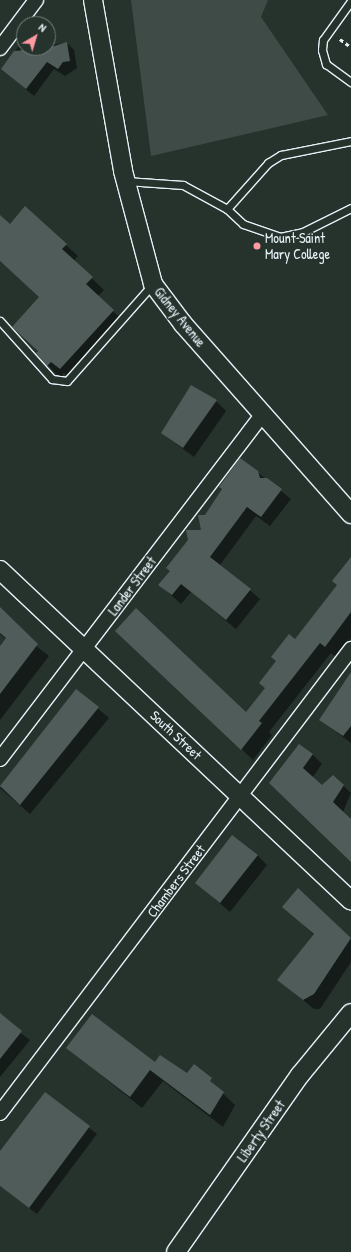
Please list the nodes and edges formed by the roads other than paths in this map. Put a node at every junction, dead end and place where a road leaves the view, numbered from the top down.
1 (36, 0) edge
2 (93, 0) edge
3 (351, 2) edge
4 (0, 48) edge
5 (351, 82) edge
6 (351, 141) edge
7 (126, 181) junction
8 (351, 208) edge
9 (227, 209) junction
10 (154, 284) junction
11 (0, 321) edge
12 (264, 413) junction
13 (351, 514) edge
14 (0, 570) edge
15 (84, 649) junction
16 (351, 649) edge
17 (0, 759) edge
18 (242, 795) junction
19 (351, 901) edge
20 (351, 1013) edge
21 (0, 1113) edge
22 (176, 1252) edge

1 - 4 street
2 - 7 street, Gidney Avenue
3 - 5 lane
6 - 9 lane
7 - 9 lane
7 - 10 street, Gidney Avenue
8 - 9 lane
10 - 11 lane
10 - 12 street, Gidney Avenue
12 - 13 street, Gidney Avenue
12 - 15 street, Lander Street
14 - 15 street, South Street
15 - 17 street, Lander Street
15 - 18 street, South Street
16 - 18 street, Chambers Street
18 - 19 street, South Street
18 - 21 street, Chambers Street
20 - 22 street, Liberty Street

